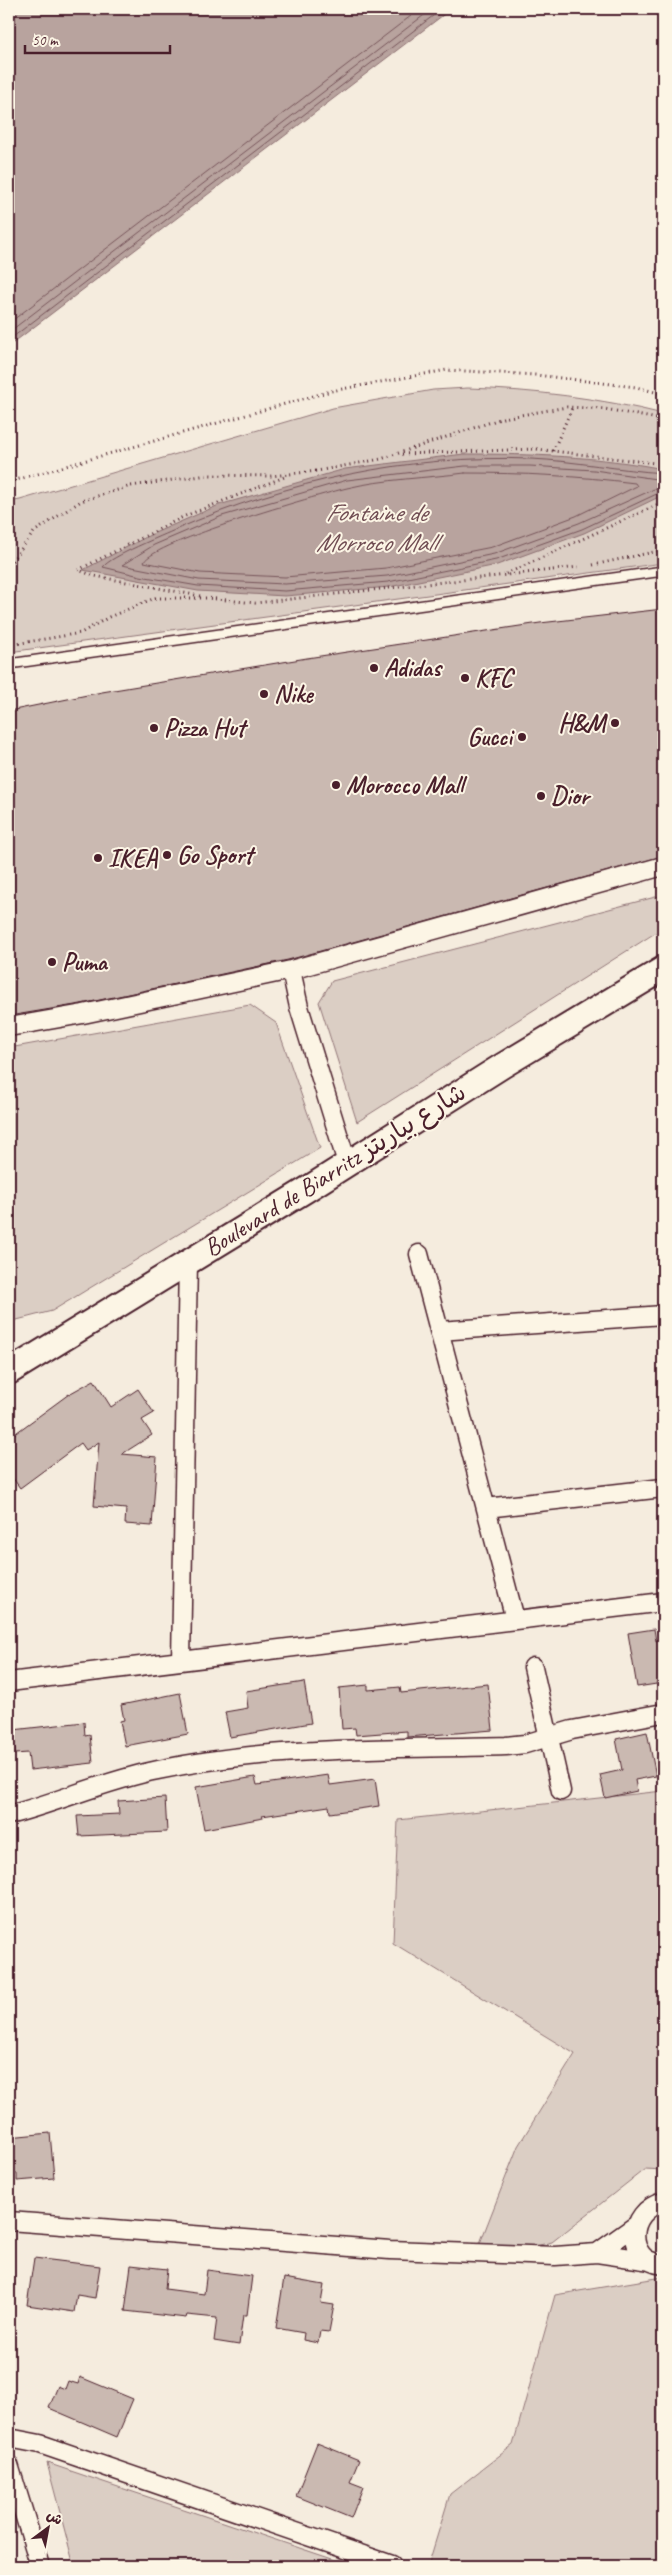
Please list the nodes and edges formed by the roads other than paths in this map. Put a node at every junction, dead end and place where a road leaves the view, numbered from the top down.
1 (663, 571) edge
2 (9, 664) edge
3 (663, 866) edge
4 (663, 969) edge
5 (291, 970) junction
6 (9, 1027) edge
7 (347, 1163) junction
8 (419, 1254) dead end
9 (188, 1261) junction
10 (663, 1315) edge
11 (439, 1331) junction
12 (9, 1372) edge
13 (663, 1488) edge
14 (486, 1508) junction
15 (663, 1602) edge
16 (515, 1619) junction
17 (181, 1661) junction
18 (533, 1667) dead end
19 (9, 1682) edge
20 (663, 1713) edge
21 (549, 1738) junction
22 (561, 1791) dead end
23 (9, 1815) edge
24 (663, 2202) edge
25 (9, 2221) edge
26 (636, 2226) junction
27 (597, 2253) junction
28 (657, 2263) edge
29 (9, 2438) edge
30 (9, 2465) edge
31 (392, 2565) edge
32 (40, 2566) edge

1 - 2 lane
3 - 5 street
4 - 7 street, Boulevard de Biarritz شارع بياريتز
5 - 6 street
5 - 7 street
7 - 9 street, Boulevard de Biarritz شارع بياريتز
8 - 11 street
9 - 12 street, Boulevard de Biarritz شارع بياريتز
9 - 17 street
10 - 11 street
11 - 14 street
13 - 14 street
14 - 16 street
15 - 16 street
16 - 17 street
17 - 19 street
18 - 21 street
20 - 21 street
21 - 22 street
21 - 23 street
24 - 26 street
25 - 27 street
26 - 27 street
26 - 28 street
27 - 28 street
29 - 31 street
30 - 32 street

